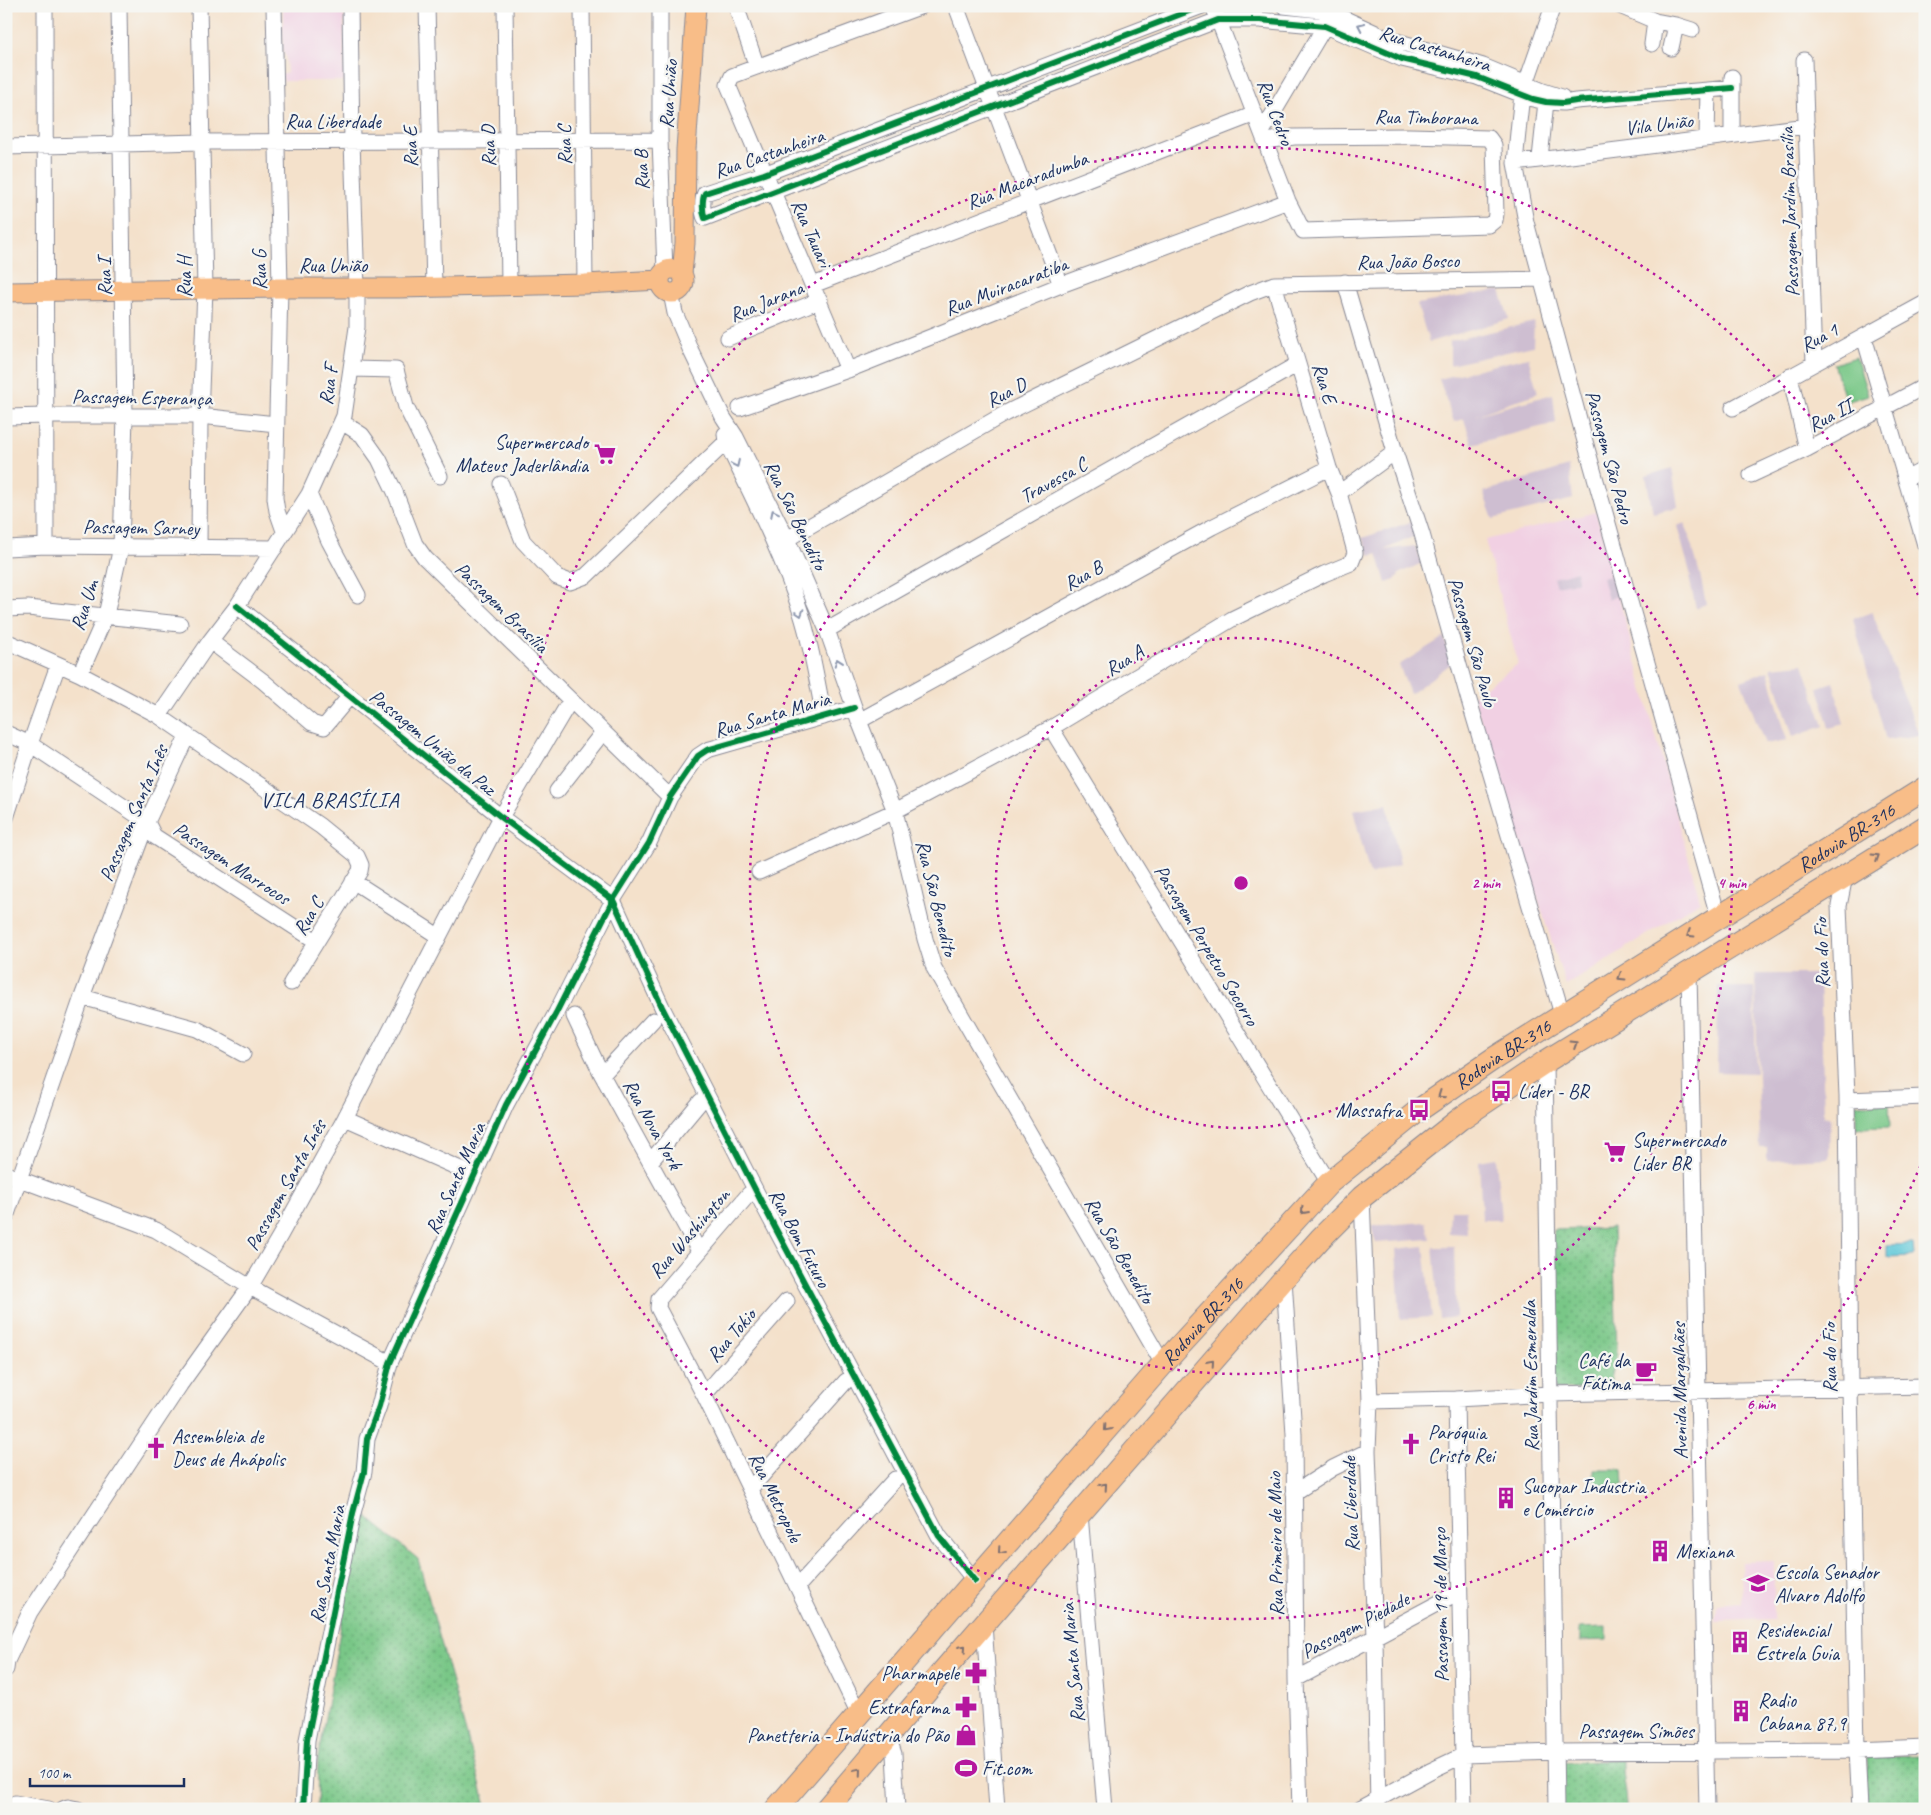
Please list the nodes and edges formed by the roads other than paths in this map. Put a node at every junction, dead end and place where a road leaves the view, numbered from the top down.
1 (45, 6) edge
2 (119, 6) edge
3 (199, 6) edge
4 (274, 6) edge
5 (350, 6) edge
6 (427, 6) edge
7 (505, 6) edge
8 (582, 6) edge
9 (660, 6) edge
10 (696, 6) edge
11 (736, 6) edge
12 (922, 6) edge
13 (956, 6) edge
14 (1202, 6) edge
15 (1284, 6) edge
16 (1552, 6) edge
17 (1620, 6) edge
18 (1215, 13) edge
19 (1327, 14) edge
20 (1656, 21) junction
21 (1676, 25) junction
22 (1692, 30) dead end
23 (1652, 44) dead end
24 (1671, 48) dead end
25 (1804, 60) dead end
26 (757, 67) junction
27 (987, 88) junction
28 (1524, 89) junction
29 (1708, 90) junction
30 (1576, 101) junction
31 (1546, 102) junction
32 (994, 106) junction
33 (1256, 114) junction
34 (1807, 126) junction
35 (1732, 135) junction
36 (1264, 136) junction
37 (1707, 138) junction
38 (430, 140) junction
39 (660, 140) junction
40 (352, 141) junction
41 (508, 141) junction
42 (584, 141) junction
43 (201, 142) junction
44 (276, 142) junction
45 (121, 144) junction
46 (6, 146) edge
47 (46, 146) junction
48 (1540, 158) junction
49 (1515, 163) junction
50 (764, 174) junction
51 (772, 192) junction
52 (1029, 201) junction
53 (1288, 201) junction
54 (1303, 231) joint
55 (1542, 279) junction
56 (672, 282) junction
57 (1345, 282) junction
58 (585, 284) junction
59 (813, 284) junction
60 (1274, 284) junction
61 (509, 285) junction
62 (1061, 285) junction
63 (434, 287) junction
64 (280, 288) junction
65 (358, 288) junction
66 (205, 289) junction
67 (124, 290) junction
68 (6, 292) edge
69 (46, 292) junction
70 (1250, 293) joint
71 (820, 300) junction
72 (1925, 303) edge
73 (1864, 337) junction
74 (728, 338) dead end
75 (1814, 363) junction
76 (1298, 364) junction
77 (351, 369) junction
78 (848, 370) junction
79 (1790, 376) junction
80 (1925, 386) edge
81 (740, 408) dead end
82 (1733, 408) dead end
83 (1886, 408) junction
84 (46, 416) junction
85 (126, 416) junction
86 (200, 416) junction
87 (6, 417) edge
88 (723, 417) junction
89 (342, 422) junction
90 (276, 424) junction
91 (726, 442) junction
92 (1807, 449) junction
93 (1396, 452) junction
94 (1329, 468) junction
95 (1925, 469) edge
96 (1751, 475) dead end
97 (440, 476) dead end
98 (1906, 480) junction
99 (501, 484) dead end
100 (1339, 493) junction
101 (309, 494) junction
102 (284, 531) junction
103 (1350, 535) joint
104 (787, 539) junction
105 (1925, 545) edge
106 (46, 546) junction
107 (121, 547) junction
108 (6, 548) edge
109 (198, 548) junction
110 (275, 548) junction
111 (358, 595) dead end
112 (237, 606) junction
113 (6, 609) edge
114 (106, 616) junction
115 (180, 624) dead end
116 (828, 630) junction
117 (6, 640) edge
118 (210, 641) junction
119 (58, 665) junction
120 (80, 674) junction
121 (350, 696) junction
122 (570, 701) junction
123 (856, 714) junction
124 (159, 716) junction
125 (824, 717) junction
126 (1051, 728) junction
127 (603, 732) junction
128 (6, 733) edge
129 (187, 736) junction
130 (30, 744) junction
131 (1925, 788) edge
132 (556, 790) dead end
133 (670, 797) junction
134 (1925, 799) edge
135 (895, 811) junction
136 (501, 817) junction
137 (6, 818) edge
138 (147, 822) junction
139 (1925, 827) edge
140 (1793, 869) junction
141 (759, 872) dead end
142 (356, 876) junction
143 (1837, 881) junction
144 (613, 900) junction
145 (1718, 916) junction
146 (438, 936) junction
147 (316, 941) junction
148 (1714, 958) junction
149 (1689, 973) junction
150 (291, 983) dead end
151 (82, 997) junction
152 (1562, 1014) junction
153 (574, 1016) dead end
154 (653, 1020) dead end
155 (243, 1054) dead end
156 (1545, 1062) junction
157 (602, 1075) junction
158 (1925, 1097) edge
159 (1847, 1100) junction
160 (702, 1101) dead end
161 (345, 1118) junction
162 (651, 1161) junction
163 (474, 1175) junction
164 (12, 1176) edge
165 (1329, 1183) junction
166 (749, 1194) dead end
167 (1362, 1198) junction
168 (6, 1217) edge
169 (699, 1251) junction
170 (1284, 1279) junction
171 (250, 1287) junction
172 (659, 1299) joint
173 (787, 1301) dead end
174 (390, 1362) junction
175 (1163, 1364) junction
176 (846, 1381) dead end
177 (1925, 1386) edge
178 (1850, 1387) junction
179 (1699, 1392) junction
180 (1550, 1394) junction
181 (704, 1395) junction
182 (1456, 1399) junction
183 (1370, 1401) junction
184 (1368, 1451) junction
185 (895, 1479) dead end
186 (750, 1489) junction
187 (1294, 1493) junction
188 (1080, 1514) junction
189 (975, 1581) junction
190 (798, 1586) junction
191 (1459, 1592) junction
192 (984, 1624) junction
193 (928, 1634) junction
194 (1375, 1638) junction
195 (6, 1669) edge
196 (1296, 1679) junction
197 (858, 1714) junction
198 (888, 1736) junction
199 (1925, 1747) edge
200 (1857, 1750) junction
201 (1706, 1751) junction
202 (1556, 1752) junction
203 (1464, 1755) junction
204 (15, 1803) dead end
205 (1378, 1803) edge
206 (829, 1806) edge
207 (49, 1809) edge
208 (63, 1809) edge
209 (78, 1809) edge
210 (303, 1809) edge
211 (776, 1809) edge
212 (897, 1809) edge
213 (997, 1809) edge
214 (1105, 1809) edge
215 (1300, 1809) edge
216 (1360, 1809) edge
217 (1464, 1809) edge
218 (1556, 1809) edge
219 (1707, 1809) edge
220 (1860, 1809) edge

1 - 47 street
2 - 45 street, Rua I
3 - 43 street, Rua H
4 - 44 street, Rua G
5 - 40 street, Rua F
6 - 38 street, Rua E
7 - 41 street, Rua D
8 - 42 street, Rua C
9 - 39 street, Rua B
10 - 56 main road, Rua União
11 - 26 street
12 - 26 street
13 - 27 street
14 - 27 street, Rua Castanheira
15 - 19 street, Rua Castanheira
16 - 28 street, Passagem São Pedro
17 - 20 street
18 - 19 street, Rua Castanheira
18 - 32 street, Rua Castanheira
18 - 33 street, Rua Cedro
19 - 28 street, Rua Castanheira
19 - 36 street
20 - 21 street
20 - 23 street
21 - 22 street
21 - 24 street
25 - 34 street, Passagem Jardim Brasília
26 - 50 street, Rua Tauari
27 - 32 street
27 - 50 street, Rua Castanheira
28 - 30 street
28 - 31 street
28 - 49 street, Passagem São Pedro
29 - 30 street
29 - 35 street
29 - 37 street
30 - 31 street
31 - 48 street
32 - 51 street, Rua Castanheira
32 - 52 street
33 - 36 street, Rua Cedro
33 - 52 street, Rua Macaradumba
34 - 35 street, Vila União
34 - 75 street, Passagem Jardim Brasília
35 - 37 street, Vila União
36 - 53 street, Rua Cedro
36 - 54 street, Rua Timborana
37 - 48 street, Vila União
38 - 40 street, Rua Liberdade
38 - 41 street, Rua Liberdade
38 - 63 street, Rua E
39 - 42 street, Rua Liberdade
39 - 56 street, Rua B
40 - 44 street, Rua Liberdade
40 - 65 street, Rua F
41 - 42 street, Rua Liberdade
41 - 61 street, Rua D
42 - 58 street, Rua C
43 - 44 street, Rua Liberdade
43 - 45 street, Rua Liberdade
43 - 66 street, Rua H
44 - 64 street, Rua G
45 - 47 street, Rua Liberdade
45 - 67 street, Rua I
46 - 47 street, Rua Liberdade
47 - 69 street
48 - 49 street, Vila União
49 - 55 street, Passagem São Pedro
50 - 51 street, Rua Tauari
50 - 51 street, Rua Castanheira
51 - 59 street, Rua Tauari
52 - 59 street, Rua Macaradumba
52 - 62 street
53 - 54 street, Rua Cedro
53 - 62 street, Rua Muiracaratiba
55 - 57 street, Rua João Bosco
55 - 145 street, Passagem São Pedro
56 - 58 main road, Rua União
56 - 88 street, Rua São Benedito
57 - 60 street, Rua João Bosco
57 - 93 street, Passagem São Paulo
58 - 61 main road, Rua União
59 - 71 street, Rua Tauari
60 - 70 street, Rua João Bosco
60 - 76 street, Rua E
61 - 63 main road, Rua União
62 - 78 street, Rua Muiracaratiba
63 - 65 main road, Rua União
64 - 65 main road, Rua União
64 - 66 main road, Rua União
64 - 90 street, Rua G
65 - 77 street, Rua F
66 - 67 main road, Rua União
66 - 86 street, Rua H
67 - 69 main road, Rua União
67 - 85 street, Rua I
68 - 69 main road, Rua União
69 - 84 street
70 - 104 street, Rua D
71 - 74 street, Rua Jarana
71 - 78 street, Rua Tauari
72 - 73 street, Rua 1
73 - 75 street, Rua 1
73 - 83 street
75 - 79 street, Rua 1
76 - 94 street, Rua E
76 - 116 street, Travessa C
77 - 89 street, Rua F
77 - 97 street
78 - 81 street, Rua Muiracaratiba
79 - 82 street, Rua 1
79 - 92 street
80 - 83 street, Rua II
83 - 92 street, Rua II
83 - 98 street
84 - 85 street, Passagem Esperança
84 - 87 street, Passagem Esperança
84 - 106 street
85 - 86 street, Passagem Esperança
85 - 107 street, Rua I
86 - 90 street, Passagem Esperança
86 - 109 street, Rua H
88 - 91 street, Rua São Benedito
104 -> 88 street, Rua São Benedito
89 - 101 street, Rua F
89 - 122 street, Passagem Brasília
90 - 102 street, Rua G
91 - 99 street
91 -> 125 street, Rua São Benedito
92 - 96 street, Rua II
93 - 100 street
93 - 152 street, Passagem São Paulo
94 - 100 street, Rua E
94 - 123 street, Rua B
95 - 98 street
98 - 105 street
100 - 103 street, Rua E
101 - 102 street, Rua F
101 - 111 street
102 - 110 street, Rua F
103 - 126 street, Rua A
104 - 116 street, Rua São Benedito
106 - 107 street, Passagem Sarney
106 - 108 street, Passagem Sarney
107 - 109 street, Passagem Sarney
107 - 114 street, Rua Um
109 - 110 street, Passagem Sarney
110 - 112 street, Rua F
112 - 118 street, Rua F
112 - 121 street, Passagem União da Paz
113 - 114 street
114 - 115 street
114 - 120 street, Rua Um
123 -> 116 street, Rua São Benedito
117 - 119 street
118 - 121 street
118 - 124 street, Rua F
119 - 120 street
119 - 130 street
120 - 124 street
121 - 136 street, Passagem União da Paz
122 - 127 street, Passagem Brasília
122 - 136 street, Passagem Santa Inês
123 - 125 street, Rua Santa Maria
123 - 135 street, Rua São Benedito
124 - 129 street
125 - 133 street, Rua Santa Maria
126 - 135 street, Rua A
126 - 165 street, Passagem Perpetuo Socorro
127 - 132 street
127 - 133 street, Passagem Brasília
128 - 130 street, Passagem Marrocos
129 - 138 street, Passagem Santa Inês
129 - 142 street
130 - 137 street
130 - 138 street, Passagem Marrocos
131 - 140 highway, Rodovia BR-316
133 - 144 street, Rua Santa Maria
134 - 143 highway
135 - 141 street, Rua A
135 - 175 street, Rua São Benedito
136 - 144 street, Passagem União da Paz
136 - 146 street, Passagem Santa Inês
138 - 147 street, Passagem Marrocos
138 - 151 street, Passagem Santa Inês
143 -> 139 highway, Rodovia BR-316
140 - 145 highway, Rodovia BR-316
140 - 148 highway
142 - 146 street
142 - 147 street, Rua C
143 - 148 highway, Rodovia BR-316
143 - 159 street, Rua do Fio
144 - 163 street, Rua Santa Maria
144 - 189 street, Rua Bom Futuro
145 -> 152 highway, Rodovia BR-316
146 - 161 street, Passagem Santa Inês
147 - 150 street, Rua C
148 - 149 highway, Rodovia BR-316
156 -> 149 highway, Rodovia BR-316
149 - 179 street, Avenida Margalhães
151 - 155 street
151 - 164 street, Passagem Santa Inês
152 -> 165 highway, Rodovia BR-316
153 - 157 street, Rua Nova York
154 - 157 street
156 - 167 highway, Rodovia BR-316
156 - 180 street, Rua Jardim Esmeralda
157 - 162 street, Rua Nova York
158 - 159 street
159 - 178 street, Rua do Fio
160 - 162 street
161 - 163 street
161 - 171 street, Passagem Santa Inês
162 - 169 street, Rua Nova York
163 - 174 street, Rua Santa Maria
164 - 168 street, Passagem Santa Inês
164 - 171 street
165 -> 175 highway, Rodovia BR-316
166 - 169 street, Rua Washington
167 - 170 highway, Rodovia BR-316
167 - 183 street, Rua Liberdade
169 - 172 street, Rua Washington
170 - 187 street, Rua Primeiro de Maio
188 -> 170 highway, Rodovia BR-316
171 - 174 street
171 - 195 street, Passagem Santa Inês
172 - 181 street, Rua Metropole
173 - 181 street, Rua Tokio
174 - 210 street, Rua Santa Maria
175 -> 189 highway, Rodovia BR-316
176 - 186 street
177 - 178 street
178 - 179 street
178 - 200 street, Rua do Fio
179 - 180 street
179 - 201 street, Avenida Margalhães
180 - 182 street
180 - 202 street, Rua Jardim Esmeralda
181 - 186 street, Rua Metropole
182 - 183 street
182 - 191 street, Passagem 19 de Março
183 - 184 street, Rua Liberdade
184 - 187 street
184 - 194 street, Rua Liberdade
185 - 190 street
186 - 190 street, Rua Metropole
187 - 196 street, Rua Primeiro de Maio
188 - 192 highway, Rodovia BR-316
188 - 214 street, Rua Santa Maria
189 - 193 highway, Rodovia BR-316
190 - 197 street, Rua Metropole
191 - 194 street, Passagem Piedade
191 - 203 street, Passagem 19 de Março
198 -> 192 highway, Rodovia BR-316
192 - 213 street
193 - 197 highway, Rodovia BR-316
193 - 206 highway
194 - 196 street, Passagem Piedade
194 - 205 street, Rua Liberdade
196 - 215 street, Rua Primeiro de Maio
197 - 211 highway, Rodovia BR-316
206 -> 198 highway, Rodovia BR-316
198 - 212 street
199 - 200 street, Passagem Simões
200 - 201 street, Passagem Simões
200 - 220 street, Rua do Fio
201 - 202 street, Passagem Simões
201 - 219 street, Avenida Margalhães
202 - 203 street, Passagem Simões
202 - 218 street, Rua Jardim Esmeralda
203 - 205 street, Passagem Simões
203 - 217 street, Passagem 19 de Março
204 - 207 street
205 - 216 street, Passagem Simões
208 - 209 street

